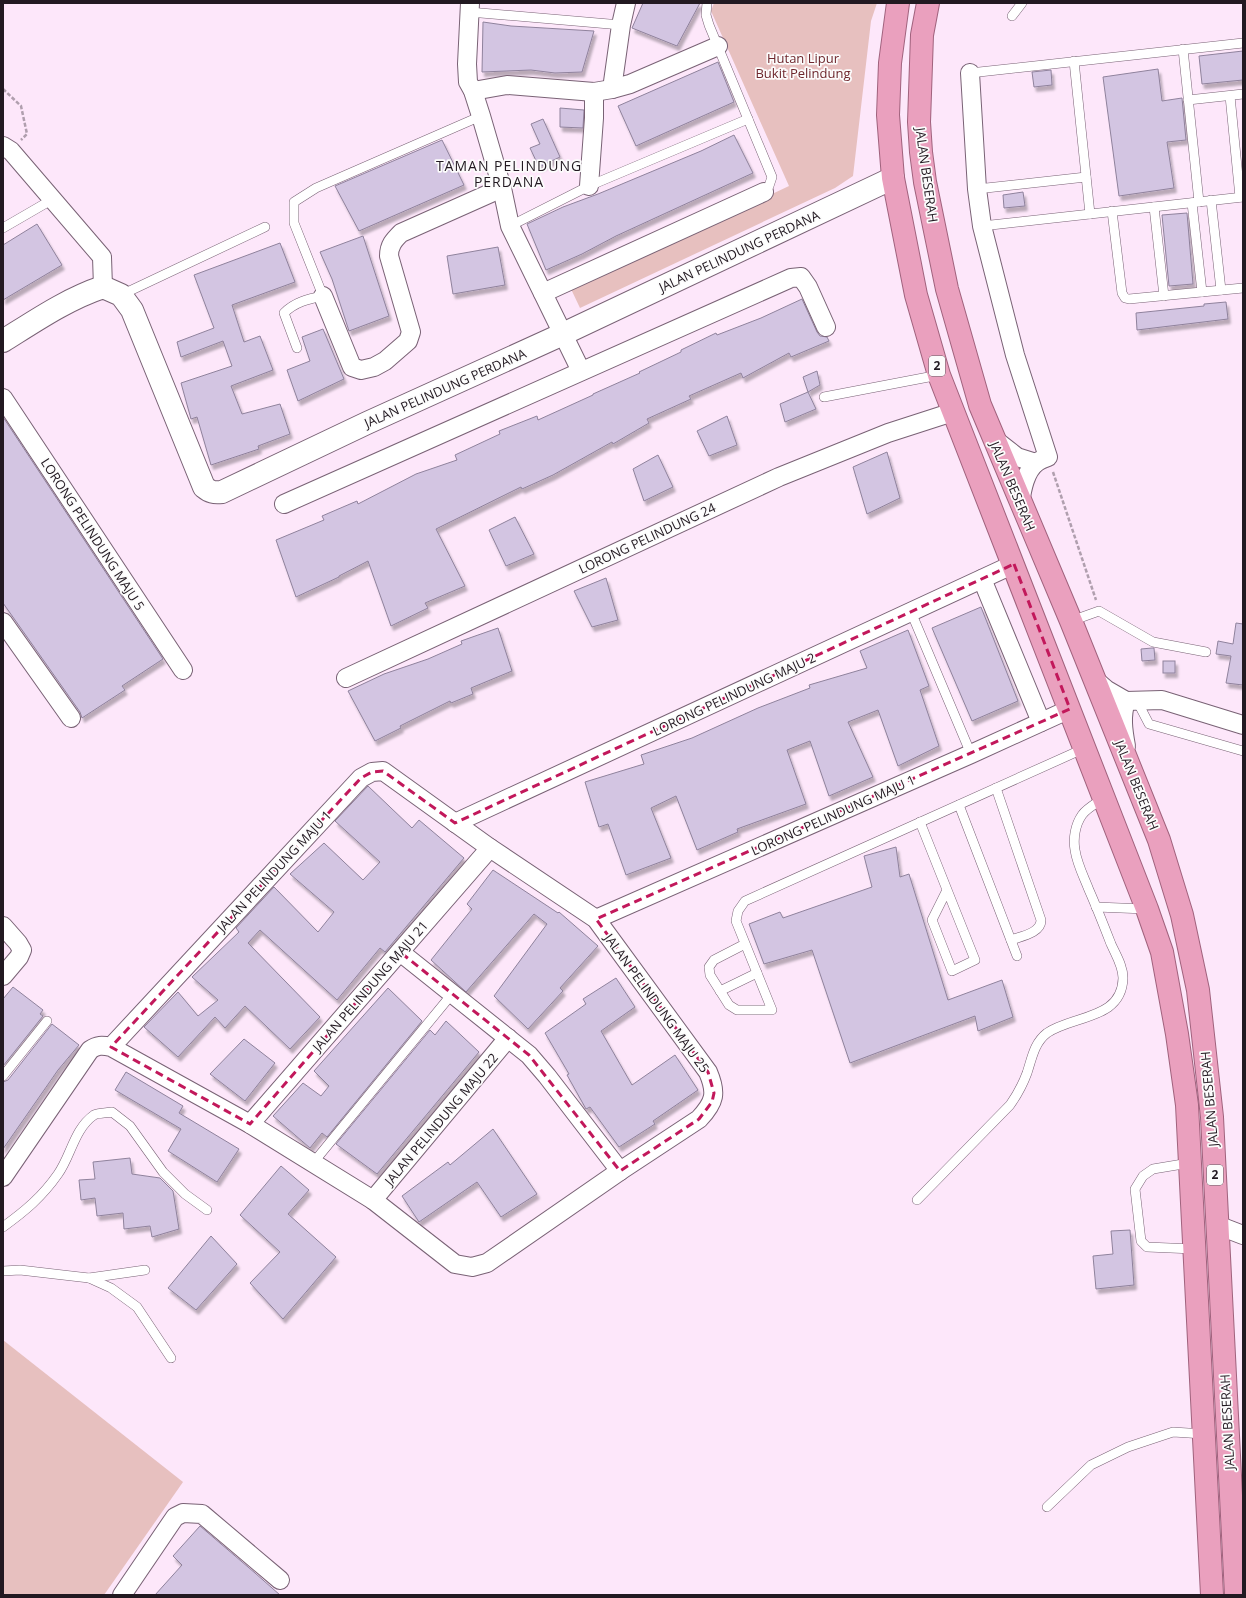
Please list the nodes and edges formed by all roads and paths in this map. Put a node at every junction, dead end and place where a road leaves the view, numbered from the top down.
1 (626, 3) edge
2 (707, 3) edge
3 (898, 3) edge
4 (928, 3) edge
5 (1022, 3) edge
6 (469, 7) edge
7 (1012, 16) dead end
8 (621, 25) junction
9 (1243, 43) edge
10 (718, 46) junction
11 (1183, 49) junction
12 (1074, 62) junction
13 (970, 73) joint
14 (3, 89) edge
15 (612, 89) junction
16 (473, 91) junction
17 (594, 92) junction
18 (1243, 94) edge
19 (1230, 96) junction
20 (1188, 100) junction
21 (481, 116) junction
22 (748, 119) junction
23 (7, 149) edge
24 (1086, 177) junction
25 (893, 178) junction
26 (588, 186) junction
27 (502, 188) junction
28 (977, 189) junction
29 (764, 192) joint
30 (1242, 197) edge
31 (53, 199) junction
32 (1211, 200) junction
33 (1196, 202) junction
34 (1154, 207) junction
35 (1112, 211) junction
36 (1090, 214) junction
37 (510, 226) junction
38 (982, 226) junction
39 (265, 227) dead end
40 (3, 228) edge
41 (1243, 288) edge
42 (1221, 290) junction
43 (112, 291) junction
44 (1202, 292) junction
45 (543, 293) junction
46 (323, 296) junction
47 (1164, 296) junction
48 (826, 327) dead end
49 (563, 334) junction
50 (3, 341) edge
51 (297, 348) dead end
52 (581, 372) junction
53 (939, 375) junction
54 (824, 397) dead end
55 (3, 398) edge
56 (953, 412) junction
57 (994, 439) junction
58 (1042, 460) junction
59 (1020, 503) junction
60 (284, 504) dead end
61 (1014, 564) junction
62 (982, 579) junction
63 (1099, 611) junction
64 (911, 612) junction
65 (1071, 621) junction
66 (3, 622) edge
67 (1206, 652) dead end
68 (183, 670) dead end
69 (346, 678) dead end
70 (1093, 678) junction
71 (1132, 701) junction
72 (1070, 709) junction
73 (71, 718) dead end
74 (1041, 722) junction
75 (1243, 725) edge
76 (1116, 734) junction
77 (1085, 748) junction
78 (1243, 751) edge
79 (971, 754) junction
80 (1129, 767) junction
81 (996, 788) junction
82 (1104, 797) junction
83 (959, 805) junction
84 (920, 822) junction
85 (455, 823) junction
86 (490, 848) junction
87 (947, 890) junction
88 (1096, 907) junction
89 (1147, 909) junction
90 (596, 919) junction
91 (3, 926) edge
92 (1011, 940) junction
93 (746, 944) junction
94 (400, 952) junction
95 (1017, 956) dead end
96 (758, 973) junction
97 (3, 976) edge
98 (720, 992) junction
99 (452, 994) junction
100 (47, 1021) dead end
101 (508, 1038) junction
102 (111, 1047) junction
103 (3, 1076) edge
104 (250, 1124) junction
105 (313, 1163) junction
106 (1190, 1163) junction
107 (620, 1171) junction
108 (4, 1174) edge
109 (373, 1200) junction
110 (917, 1200) dead end
111 (207, 1210) dead end
112 (1217, 1225) junction
113 (3, 1227) edge
114 (1243, 1235) edge
115 (1194, 1249) junction
116 (145, 1270) dead end
117 (3, 1271) edge
118 (89, 1278) junction
119 (171, 1358) dead end
120 (1204, 1434) junction
121 (1047, 1506) dead end
122 (280, 1580) dead end
123 (122, 1595) edge
124 (1212, 1595) edge
125 (1236, 1595) edge

1 - 8 street
2 - 10 lane
3 - 25 highway, JALAN BESERAH / 2
4 - 57 highway, JALAN BESERAH / 2
5 - 7 lane
6 - 8 lane
6 - 16 street
8 - 15 street
9 - 11 lane
10 - 15 street
10 - 22 lane
11 - 12 lane
11 - 20 lane
12 - 13 lane
12 - 24 lane
13 - 28 street
14 - 23 path
15 - 17 street
16 - 17 street
16 - 21 street
17 - 26 street
18 - 19 lane
19 - 20 lane
19 - 30 lane
20 - 33 lane
21 - 27 street
21 - 46 lane
22 - 26 lane
22 - 29 lane
23 - 31 street
24 - 28 lane
24 - 36 lane
25 - 49 street, JALAN PELINDUNG PERDANA
25 - 53 highway, JALAN BESERAH / 2
26 - 37 lane
27 - 37 street
27 - 46 street
28 - 38 street
29 - 45 street
30 - 32 lane
31 - 40 lane
31 - 43 street
32 - 33 lane
32 - 42 lane
33 - 34 lane
33 - 44 lane
34 - 35 lane
34 - 47 lane
35 - 36 lane
35 - 47 lane
36 - 38 lane
37 - 45 street
38 - 58 street
39 - 43 lane
41 - 42 lane
42 - 44 lane
43 - 49 street, JALAN PELINDUNG PERDANA
43 - 50 street
44 - 47 lane
45 - 49 street
46 - 51 lane
48 - 52 street
49 - 52 street
52 - 60 street
53 - 54 lane
53 - 56 highway, JALAN BESERAH / 2
55 - 68 street, LORONG PELINDUNG MAJU 5
56 - 61 highway, JALAN BESERAH / 2
56 - 69 street, LORONG PELINDUNG 24
57 - 58 street
57 - 59 highway, JALAN BESERAH / 2
58 - 59 street
58 - 63 path
59 - 65 highway, JALAN BESERAH / 2
61 - 62 street, LORONG PELINDUNG MAJU 2
61 - 72 highway, JALAN BESERAH / 2
62 - 64 street, LORONG PELINDUNG MAJU 2
62 - 74 street
63 - 65 lane
63 - 67 lane
64 - 79 lane
64 - 85 street, LORONG PELINDUNG MAJU 2
65 - 70 highway, JALAN BESERAH / 2
66 - 73 street
70 - 71 street
70 - 76 highway, JALAN BESERAH / 2
71 - 75 street
71 - 78 lane
71 - 80 street
72 - 74 street, LORONG PELINDUNG MAJU 1
72 - 77 highway, 2
74 - 79 street, LORONG PELINDUNG MAJU 1
76 - 77 highway
76 - 80 highway, JALAN BESERAH / 2
77 - 81 lane
77 - 82 highway, 2
79 - 90 street, LORONG PELINDUNG MAJU 1
80 - 112 highway, JALAN BESERAH / 2
81 - 83 lane
81 - 92 lane
82 - 88 lane
82 - 89 highway, JALAN BESERAH / 2
83 - 84 lane
83 - 92 lane
84 - 87 lane
84 - 93 lane
85 - 86 street, JALAN PELINDUNG MAJU 25
85 - 102 street, JALAN PELINDUNG MAJU 1
86 - 90 street, JALAN PELINDUNG MAJU 25
86 - 94 street, JALAN PELINDUNG MAJU 21
87 - 87 lane
88 - 89 lane
88 - 110 lane
89 - 106 highway, JALAN BESERAH / 2
90 - 107 street, JALAN PELINDUNG MAJU 25
91 - 97 street
92 - 95 lane
93 - 96 lane
93 - 98 lane
94 - 99 street
94 - 104 street, JALAN PELINDUNG MAJU 21
96 - 98 lane
96 - 98 lane
99 - 101 street
99 - 105 lane
100 - 103 lane
101 - 107 street
101 - 109 street, JALAN PELINDUNG MAJU 22
102 - 104 street
102 - 108 street
104 - 105 street
105 - 109 street
106 - 115 highway, JALAN BESERAH / 2
106 - 115 lane
107 - 109 street, JALAN PELINDUNG MAJU 25
111 - 113 lane
112 - 114 street
112 - 125 highway, JALAN BESERAH / 2
115 - 120 highway, JALAN BESERAH / 2
116 - 118 lane
117 - 118 lane
118 - 119 lane
120 - 121 lane
120 - 124 highway, JALAN BESERAH / 2
122 - 123 street

